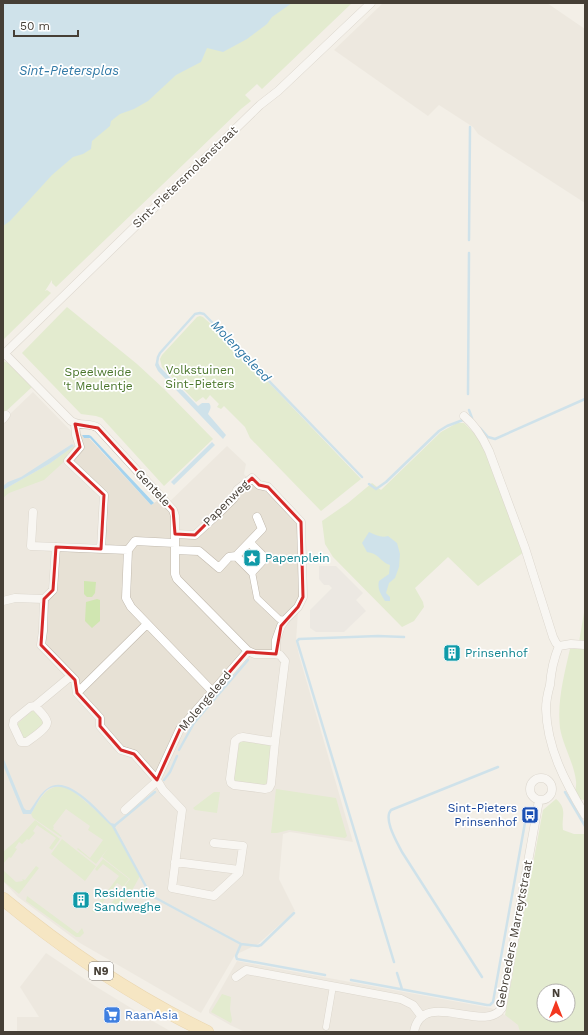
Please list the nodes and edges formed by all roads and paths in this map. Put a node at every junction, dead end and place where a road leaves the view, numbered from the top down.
1 (371, 3) edge
2 (4, 354) edge
3 (464, 416) dead end
4 (75, 424) junction
5 (33, 512) dead end
6 (257, 517) dead end
7 (175, 542) junction
8 (250, 542) junction
9 (56, 547) junction
10 (101, 549) junction
11 (128, 550) junction
12 (236, 556) junction
13 (252, 572) junction
14 (44, 599) junction
15 (3, 601) edge
16 (285, 620) junction
17 (147, 624) junction
18 (559, 646) junction
19 (585, 646) edge
20 (248, 650) junction
21 (276, 654) junction
22 (71, 676) junction
23 (212, 691) junction
24 (77, 693) junction
25 (34, 706) junction
26 (275, 742) junction
27 (157, 780) junction
28 (539, 800) dead end
29 (125, 810) dead end
30 (585, 815) edge
31 (214, 843) dead end
32 (175, 862) junction
33 (239, 870) junction
34 (3, 899) edge
35 (236, 977) dead end
36 (333, 986) junction
37 (422, 1017) junction
38 (326, 1027) dead end
39 (207, 1032) edge
40 (414, 1032) edge

1 - 2 street, Sint-Pietersmolenstraat
2 - 4 street
3 - 18 street
4 - 7 street, Gentele
4 - 10 street
5 - 9 street
6 - 8 street
7 - 11 street
7 - 12 street
7 - 16 street, Papenweg
7 - 20 street, Gentele
8 - 12 street
8 - 13 street
9 - 10 street
9 - 14 street
10 - 11 street
11 - 17 street
12 - 13 street
13 - 16 street
14 - 15 street
14 - 22 street
16 - 21 street, Papenweg
17 - 23 street
17 - 24 street
18 - 19 street
18 - 30 street
20 - 21 street
20 - 23 street, Molengeleed
21 - 26 street
22 - 24 street
22 - 25 street
23 - 27 street, Molengeleed
24 - 27 street
25 - 25 street
26 - 26 street
27 - 29 street, Molengeleed
27 - 32 street
28 - 37 street, Gebroeders Marreytstraat
31 - 33 street
32 - 33 street
32 - 33 street
34 - 39 main road, N9
35 - 36 street
36 - 37 street
36 - 38 street
37 - 40 street

